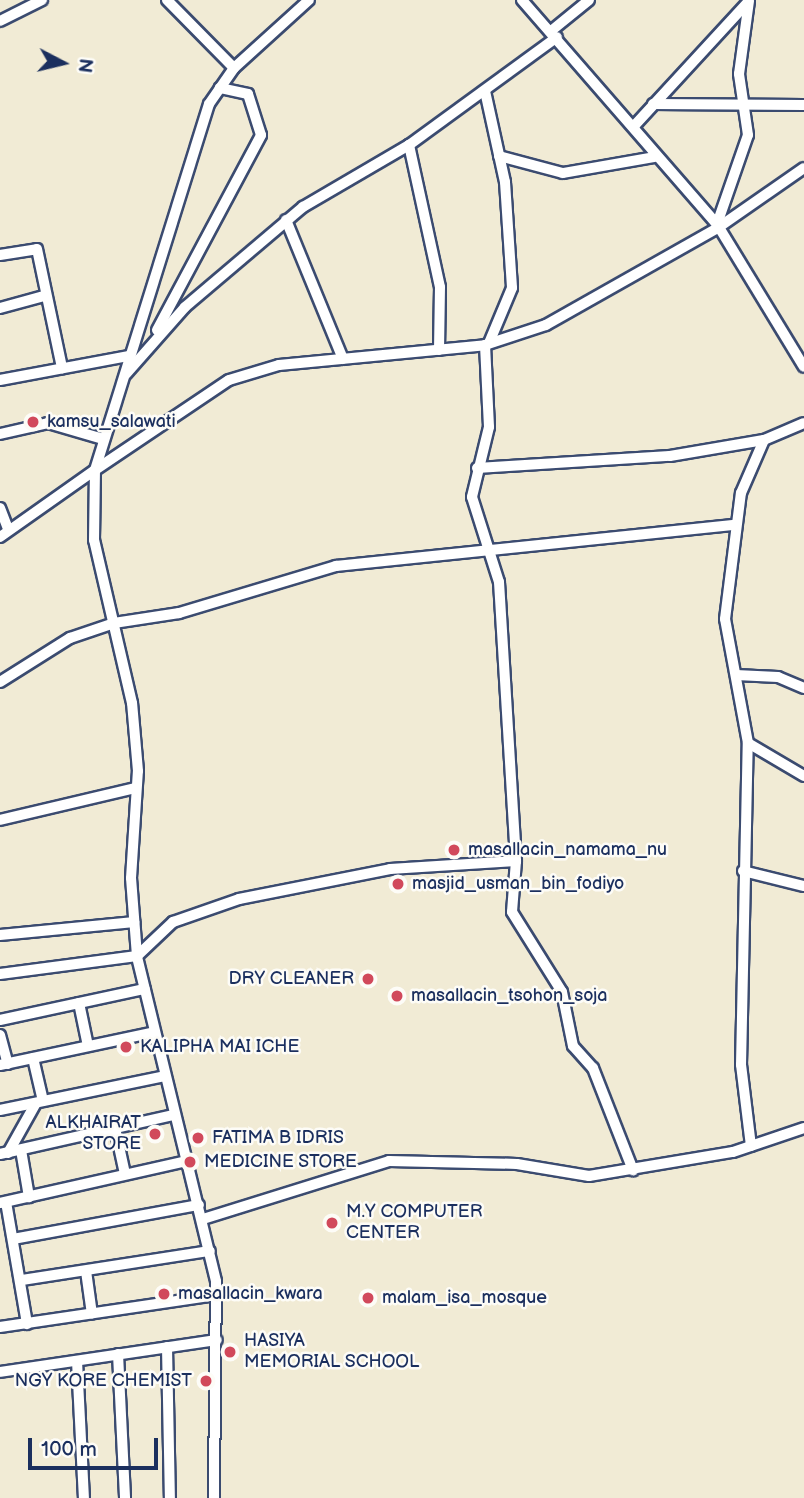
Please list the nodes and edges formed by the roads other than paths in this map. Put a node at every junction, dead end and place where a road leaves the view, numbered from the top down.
1 (42, 0) edge
2 (167, 0) edge
3 (309, 0) edge
4 (522, 0) edge
5 (589, 0) edge
6 (749, 1) edge
7 (0, 21) edge
8 (554, 34) junction
9 (234, 68) junction
10 (220, 88) junction
11 (485, 91) junction
12 (744, 103) junction
13 (653, 104) junction
14 (804, 105) edge
15 (634, 127) junction
16 (410, 145) junction
17 (499, 156) junction
18 (655, 157) junction
19 (804, 168) edge
20 (286, 220) junction
21 (718, 226) junction
22 (0, 255) edge
23 (44, 296) junction
24 (0, 309) edge
25 (152, 339) junction
26 (487, 344) junction
27 (439, 351) junction
28 (128, 356) junction
29 (343, 359) junction
30 (804, 366) edge
31 (62, 368) junction
32 (0, 380) edge
33 (116, 387) junction
34 (804, 423) edge
35 (0, 434) edge
36 (103, 439) junction
37 (764, 440) junction
38 (477, 468) junction
39 (95, 470) junction
40 (0, 508) edge
41 (735, 525) junction
42 (4, 533) edge
43 (489, 553) junction
44 (114, 623) junction
45 (736, 675) junction
46 (0, 682) edge
47 (804, 688) edge
48 (748, 743) junction
49 (804, 776) edge
50 (135, 788) junction
51 (0, 820) edge
52 (516, 860) junction
53 (743, 871) junction
54 (804, 886) edge
55 (134, 922) junction
56 (0, 935) edge
57 (137, 956) junction
58 (0, 974) edge
59 (145, 989) junction
60 (79, 1003) junction
61 (0, 1020) edge
62 (155, 1032) junction
63 (0, 1035) edge
64 (88, 1046) junction
65 (33, 1058) junction
66 (4, 1065) edge
67 (165, 1076) junction
68 (40, 1102) junction
69 (0, 1110) edge
70 (173, 1115) junction
71 (115, 1128) junction
72 (804, 1128) edge
73 (751, 1146) junction
74 (21, 1150) junction
75 (4, 1154) edge
76 (187, 1161) junction
77 (633, 1170) junction
78 (125, 1174) junction
79 (29, 1197) junction
80 (3, 1202) edge
81 (199, 1205) junction
82 (203, 1219) junction
83 (13, 1239) junction
84 (210, 1251) junction
85 (86, 1271) junction
86 (22, 1280) junction
87 (218, 1295) junction
88 (92, 1314) junction
89 (27, 1324) junction
90 (0, 1327) edge
91 (217, 1340) junction
92 (167, 1347) junction
93 (118, 1354) junction
94 (77, 1360) junction
95 (0, 1372) edge
96 (84, 1498) edge
97 (125, 1498) edge
98 (170, 1498) edge
99 (214, 1498) edge

1 - 7 street
2 - 9 street
3 - 9 street
4 - 8 street
5 - 8 street
6 - 12 street
6 - 13 street
8 - 11 street
8 - 15 street
9 - 10 street
10 - 25 street
10 - 28 street
11 - 16 street
11 - 17 street
12 - 13 street
12 - 14 street
12 - 21 street
13 - 15 street
15 - 18 street
16 - 20 street
16 - 27 street
17 - 18 street
17 - 26 street
18 - 21 street
19 - 21 street
20 - 25 street
20 - 29 street
21 - 26 street
21 - 30 street
22 - 23 street
23 - 24 street
23 - 31 street
25 - 33 street
26 - 27 street
26 - 38 street
27 - 29 street
28 - 31 street
28 - 33 street
29 - 39 street
31 - 32 street
33 - 36 street
34 - 37 street
35 - 36 street
36 - 39 street
37 - 38 street
37 - 41 street
38 - 43 street
39 - 42 street
39 - 44 street
40 - 42 street
41 - 43 street
41 - 45 street
43 - 44 street
43 - 52 street
44 - 46 street
44 - 50 street
45 - 47 street
45 - 48 street
48 - 49 street
48 - 53 street
50 - 51 street
50 - 55 street
52 - 57 street
52 - 77 street
53 - 54 street
53 - 73 street
55 - 56 street
55 - 57 street
57 - 58 street
57 - 59 street
59 - 60 street
59 - 62 street
60 - 61 street
60 - 64 street
62 - 64 street
62 - 67 street
63 - 66 street
64 - 65 street
65 - 66 street
65 - 68 street
67 - 68 street
67 - 70 street
68 - 69 street
68 - 75 street
70 - 71 street
70 - 76 street
71 - 74 street
71 - 78 street
72 - 73 street
73 - 77 street
74 - 75 street
74 - 79 street
76 - 78 street
76 - 81 street
77 - 82 street
78 - 79 street
79 - 80 street
80 - 83 street
81 - 82 street
81 - 83 street
82 - 84 street
83 - 86 street
84 - 85 street
84 - 87 street
85 - 86 street
85 - 88 street
86 - 89 street
87 - 88 street
87 - 91 street
88 - 89 street
89 - 90 street
91 - 92 street
91 - 99 street
92 - 93 street
92 - 98 street
93 - 94 street
93 - 97 street
94 - 95 street
94 - 96 street

